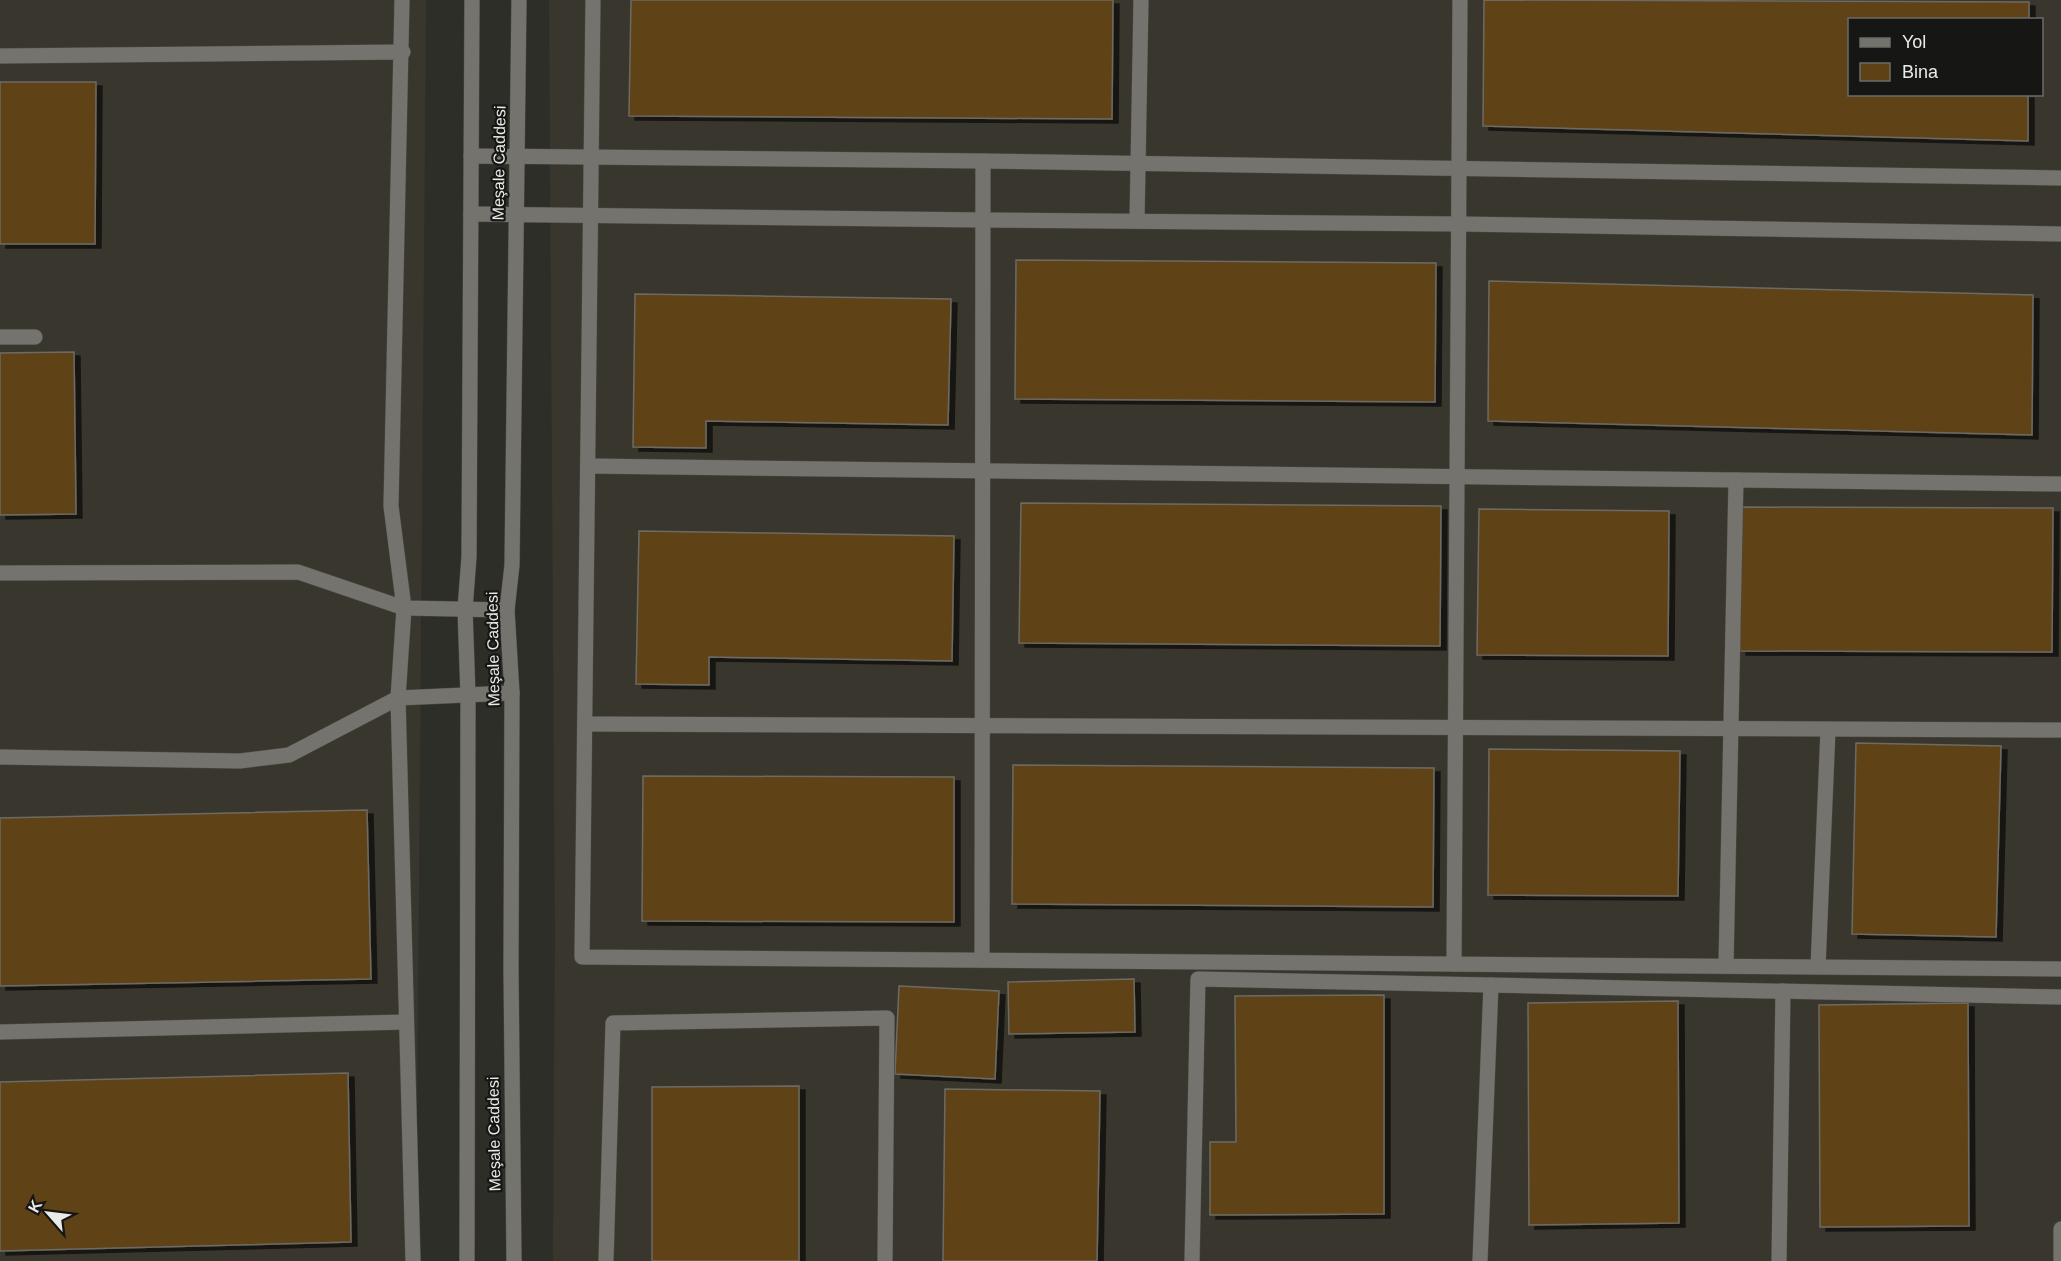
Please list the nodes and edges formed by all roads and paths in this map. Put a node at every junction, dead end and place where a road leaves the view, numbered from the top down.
1 (402, 0) edge
2 (472, 0) edge
3 (519, 0) edge
4 (593, 0) edge
5 (1141, 0) edge
6 (1460, 0) edge
7 (403, 52) junction
8 (0, 56) edge
9 (471, 156) junction
10 (517, 156) junction
11 (592, 157) junction
12 (983, 161) junction
13 (1138, 165) junction
14 (1459, 169) junction
15 (2061, 178) edge
16 (471, 214) junction
17 (516, 214) junction
18 (591, 215) junction
19 (983, 220) junction
20 (1137, 221) junction
21 (1459, 224) junction
22 (2061, 234) edge
23 (0, 337) edge
24 (34, 337) dead end
25 (588, 466) junction
26 (983, 471) junction
27 (1457, 477) junction
28 (1736, 480) junction
29 (2061, 484) edge
30 (0, 573) edge
31 (404, 608) junction
32 (465, 609) junction
33 (507, 609) junction
34 (512, 693) junction
35 (468, 696) junction
36 (398, 698) junction
37 (585, 724) junction
38 (982, 726) junction
39 (1456, 728) junction
40 (1731, 729) junction
41 (1828, 730) junction
42 (2061, 730) edge
43 (0, 757) edge
44 (981, 960) junction
45 (1454, 964) junction
46 (1726, 966) junction
47 (1818, 967) junction
48 (2061, 969) edge
49 (1491, 985) junction
50 (1783, 991) junction
51 (2061, 997) edge
52 (406, 1022) junction
53 (0, 1032) edge
54 (2061, 1229) edge
55 (413, 1261) edge
56 (467, 1261) edge
57 (514, 1261) edge
58 (606, 1261) edge
59 (885, 1261) edge
60 (1191, 1261) edge
61 (1480, 1261) edge
62 (1779, 1261) edge
63 (2061, 1261) edge

1 - 7 street
2 - 9 street, Meşale Caddesi
3 - 10 street, Meşale Caddesi
4 - 11 street
5 - 13 street
6 - 14 street
7 - 8 street
7 - 31 street
9 - 10 street
9 - 16 street, Meşale Caddesi
10 - 11 street
10 - 17 street, Meşale Caddesi
11 - 12 street
11 - 18 street
12 - 13 street
12 - 19 street
13 - 14 street
13 - 20 street
14 - 15 street
14 - 21 street
16 - 17 street
16 - 32 street, Meşale Caddesi
17 - 18 street
17 - 33 street, Meşale Caddesi
18 - 19 street
18 - 25 street
19 - 20 street
19 - 26 street
20 - 21 street
21 - 22 street
21 - 27 street
23 - 24 street
25 - 26 street
25 - 37 street
26 - 27 street
26 - 38 street
27 - 28 street
27 - 39 street
28 - 29 street
28 - 40 street
30 - 31 street
31 - 32 street
31 - 36 street
32 - 33 street
32 - 35 street, Meşale Caddesi
33 - 34 street, Meşale Caddesi
34 - 35 street
34 - 57 street, Meşale Caddesi
35 - 36 street
35 - 56 street, Meşale Caddesi
36 - 43 street
36 - 52 street
37 - 38 street
37 - 44 street
38 - 39 street
38 - 44 street
39 - 40 street
39 - 45 street
40 - 41 street
40 - 46 street
41 - 42 street
41 - 47 street
44 - 45 street
45 - 46 street
46 - 47 street
47 - 48 street
49 - 50 street
49 - 60 street
49 - 61 street
50 - 51 street
50 - 62 street
52 - 53 street
52 - 55 street
54 - 63 street
58 - 59 street

